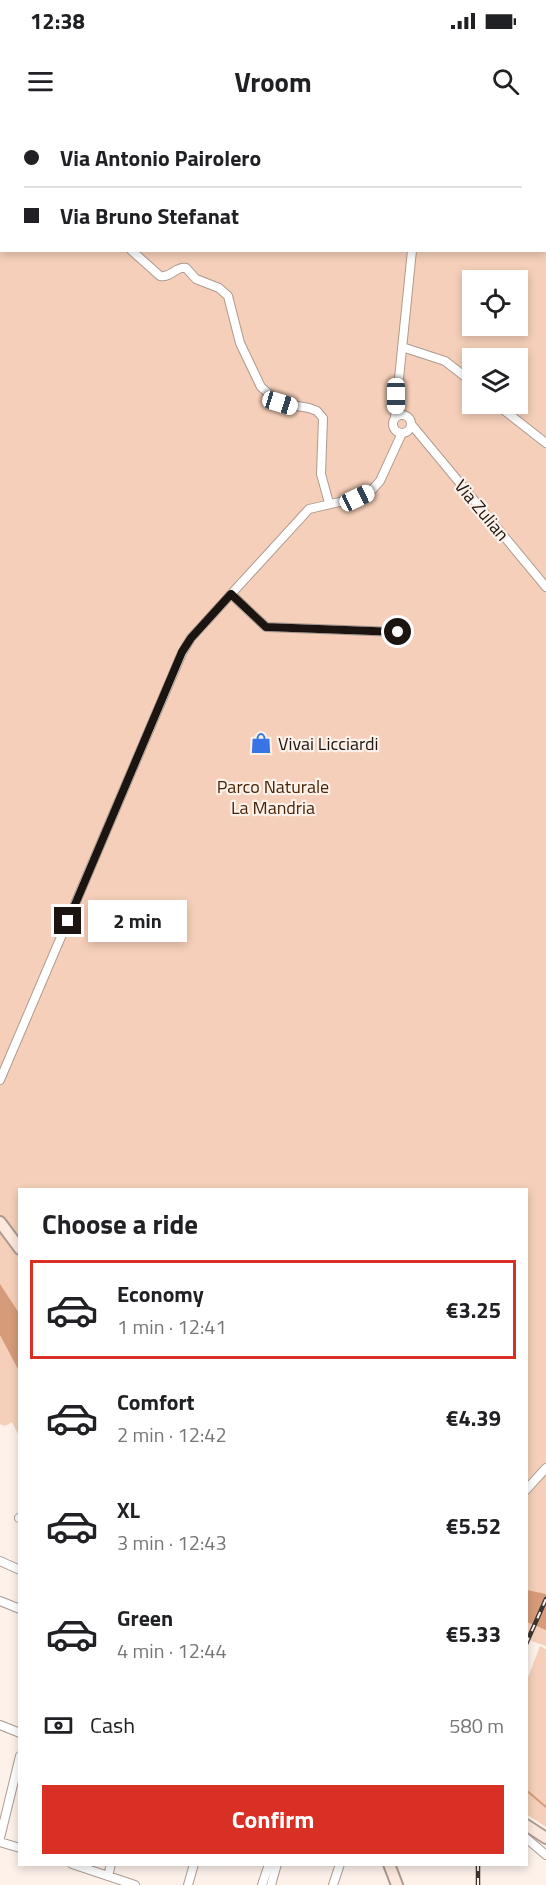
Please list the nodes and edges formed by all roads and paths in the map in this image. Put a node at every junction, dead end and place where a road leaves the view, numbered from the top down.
1 (133, 252) edge
2 (412, 252) edge
3 (402, 347) junction
4 (462, 374) edge
5 (509, 414) edge
6 (400, 417) junction
7 (404, 430) junction
8 (546, 443) edge
9 (329, 503) junction
10 (546, 587) edge
11 (231, 594) junction
12 (398, 632) dead end
13 (0, 1080) edge
14 (0, 1215) edge
15 (0, 1222) edge
16 (18, 1238) edge
17 (18, 1246) edge
18 (546, 1468) edge
19 (528, 1488) edge
20 (0, 1561) edge
21 (18, 1569) edge
22 (0, 1601) edge
23 (18, 1608) edge
24 (0, 1725) edge
25 (18, 1732) edge
26 (18, 1764) edge
27 (529, 1833) edge
28 (546, 1838) edge
29 (0, 1840) edge
30 (18, 1847) edge
31 (546, 1855) edge
32 (78, 1866) edge
33 (110, 1866) edge
34 (193, 1866) edge
35 (268, 1866) edge
36 (277, 1866) edge
37 (339, 1866) edge
38 (383, 1866) edge
39 (390, 1866) edge
40 (108, 1876) junction
41 (135, 1885) edge
42 (188, 1885) edge
43 (262, 1885) edge
44 (271, 1885) edge
45 (333, 1885) edge
46 (390, 1885) edge
47 (397, 1885) edge

1 - 9 street
2 - 3 street
3 - 4 street
3 - 6 street
5 - 8 street
6 - 7 street
6 - 7 street
7 - 9 street
7 - 10 street, Via Zulian
9 - 11 street
11 - 12 street
11 - 13 street
14 - 16 street
15 - 17 street
18 - 19 street
20 - 21 street
22 - 23 street
24 - 25 street
26 - 29 street
27 - 28 street
27 - 31 street
29 - 30 street
32 - 40 street
33 - 40 street
34 - 42 street
35 - 43 street
36 - 44 street
37 - 45 street
38 - 46 street
39 - 47 street
40 - 41 street

